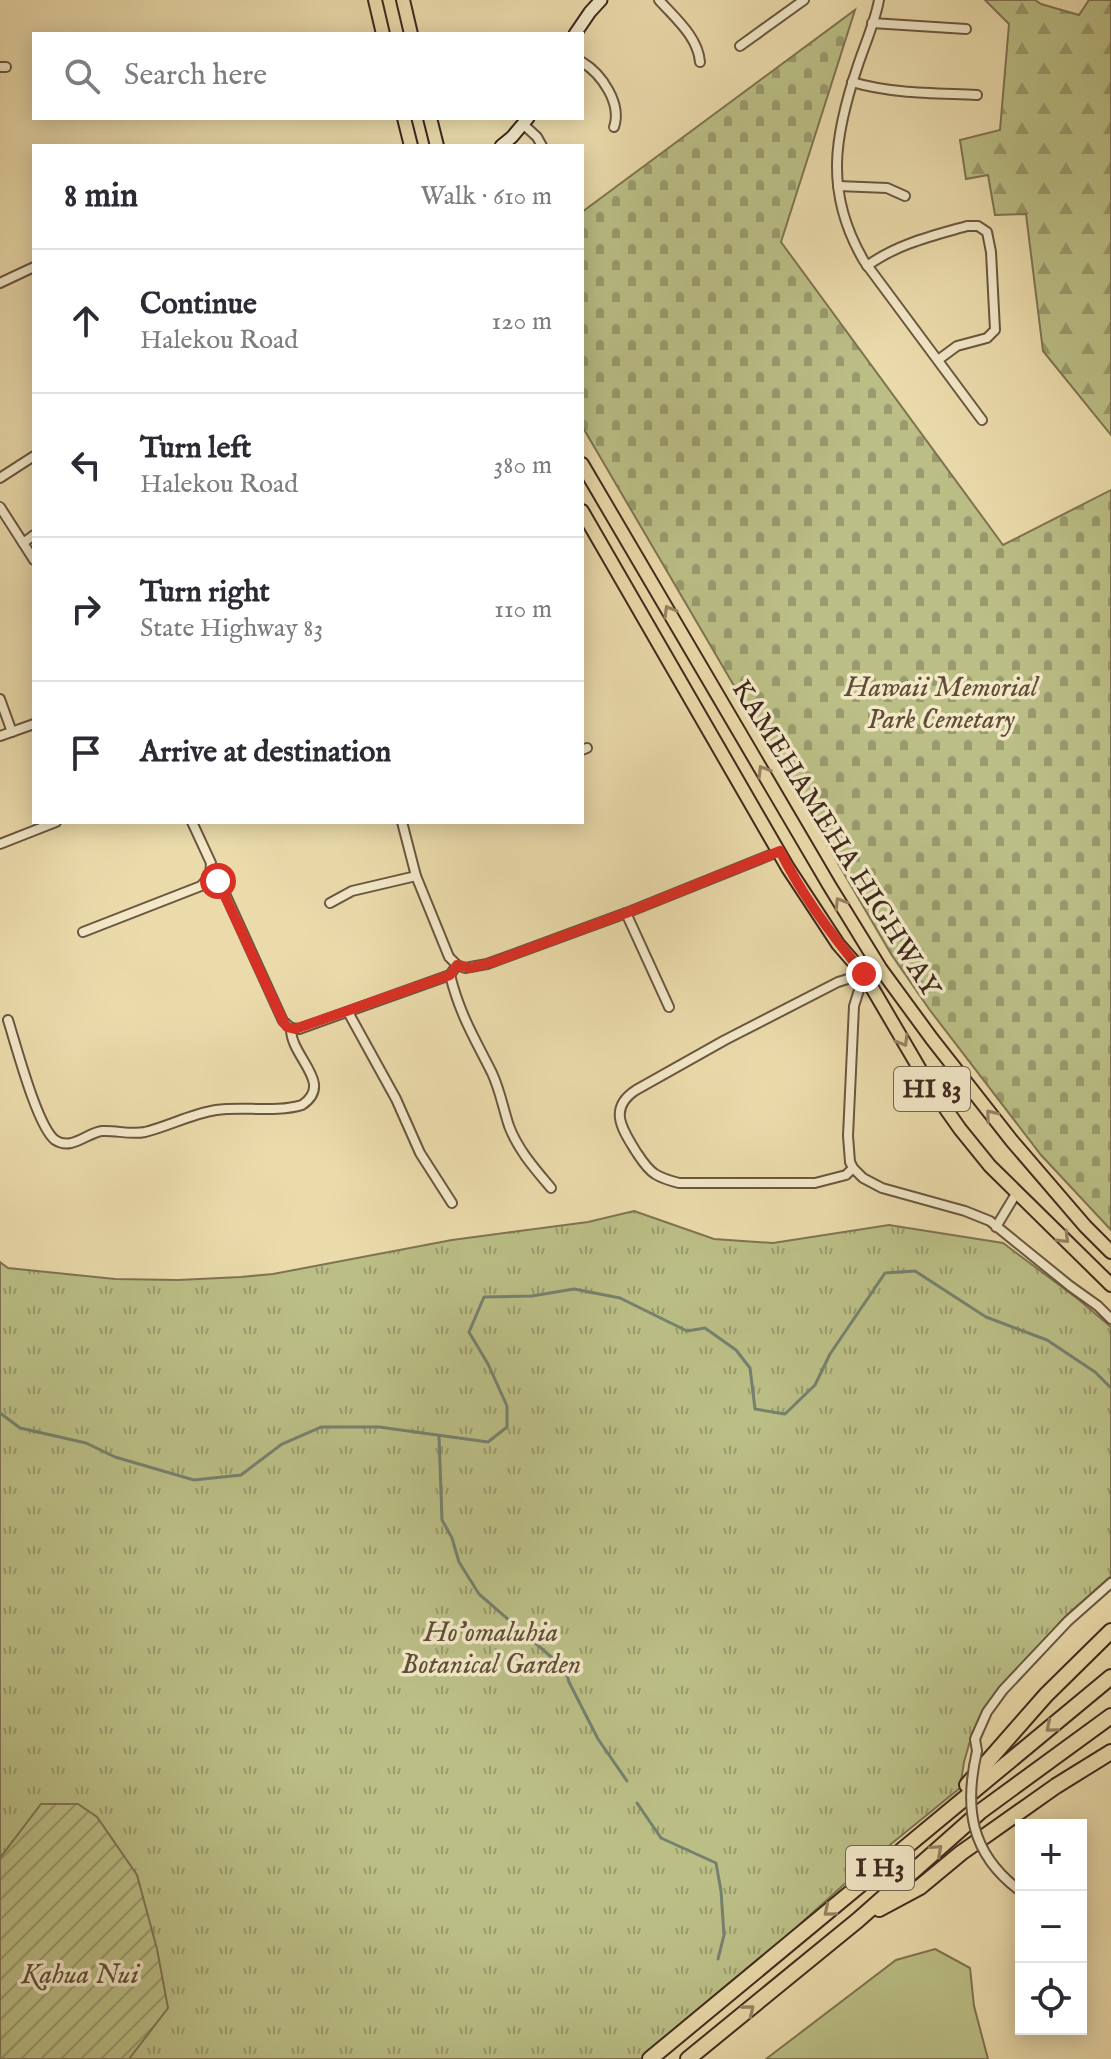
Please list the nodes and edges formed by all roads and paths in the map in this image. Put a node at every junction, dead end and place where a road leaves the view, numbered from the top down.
1 (375, 0) edge
2 (403, 0) edge
3 (601, 0) edge
4 (659, 0) edge
5 (879, 0) edge
6 (798, 2) edge
7 (872, 23) junction
8 (966, 29) dead end
9 (383, 32) edge
10 (411, 32) edge
11 (577, 32) edge
12 (740, 46) dead end
13 (700, 62) dead end
14 (584, 64) edge
15 (852, 82) junction
16 (977, 95) dead end
17 (404, 120) edge
18 (430, 120) edge
19 (526, 121) edge
20 (614, 127) dead end
21 (410, 144) edge
22 (436, 144) edge
23 (503, 144) edge
24 (541, 144) edge
25 (838, 186) junction
26 (905, 196) dead end
27 (867, 266) junction
28 (32, 268) edge
29 (0, 283) edge
30 (938, 360) junction
31 (982, 420) dead end
32 (32, 457) edge
33 (584, 467) edge
34 (0, 478) edge
35 (0, 507) edge
36 (584, 514) edge
37 (32, 536) edge
38 (23, 543) junction
39 (32, 557) edge
40 (708, 679) junction
41 (686, 691) junction
42 (0, 699) edge
43 (32, 725) edge
44 (12, 732) junction
45 (0, 736) edge
46 (51, 824) edge
47 (193, 824) edge
48 (403, 824) edge
49 (803, 838) junction
50 (0, 844) edge
51 (780, 851) junction
52 (210, 876) junction
53 (416, 876) junction
54 (330, 903) dead end
55 (626, 913) junction
56 (83, 932) dead end
57 (457, 965) junction
58 (880, 968) junction
59 (864, 974) junction
60 (450, 975) junction
61 (669, 1007) dead end
62 (348, 1012) junction
63 (8, 1020) dead end
64 (291, 1028) junction
65 (853, 1168) junction
66 (1040, 1176) junction
67 (551, 1188) dead end
68 (1017, 1192) junction
69 (452, 1203) dead end
70 (996, 1227) junction
71 (1111, 1252) edge
72 (1111, 1285) edge
73 (1111, 1319) edge
74 (1111, 1583) edge
75 (1111, 1631) edge
76 (1111, 1677) edge
77 (1111, 1716) edge
78 (1111, 1752) edge
79 (929, 1828) junction
80 (1015, 1886) edge
81 (858, 1920) junction
82 (650, 2059) edge
83 (688, 2059) edge

1 - 9 main road
2 - 10 main road
3 - 11 street
4 - 13 street
5 - 7 street
6 - 12 street
7 - 8 street
7 - 15 street
14 - 20 street
15 - 16 street
15 - 25 street
17 - 21 main road
18 - 22 main road
19 - 23 street
19 - 24 street
25 - 26 street
25 - 27 street
27 - 30 street
27 - 30 street
28 - 29 street
30 - 31 street
32 - 34 street
40 -> 33 main road, KAMEHAMEHA HIGHWAY / HI 83
35 - 38 street
36 - 41 main road, HI 83
37 - 38 street
38 - 39 street
40 - 41 main road
49 -> 40 main road, KAMEHAMEHA HIGHWAY / HI 83
41 - 51 main road, HI 83
42 - 44 street
43 - 44 street
44 - 45 street
46 - 50 street
47 - 52 street
48 - 53 street
49 - 51 main road
58 -> 49 main road, KAMEHAMEHA HIGHWAY / HI 83
51 - 55 street
51 - 59 main road, HI 83
52 - 56 street
52 - 64 street
53 - 54 street
53 - 57 street
55 - 57 street
55 - 61 street
57 - 60 street
58 - 59 main road
66 -> 58 main road, KAMEHAMEHA HIGHWAY / HI 83
59 - 65 street
59 - 65 street
59 -> 68 main road, KAMEHAMEHA HIGHWAY / HI 83
60 - 62 street
60 - 67 street
62 - 64 street
62 - 69 street
63 - 64 street
65 - 70 street
66 - 68 main road
66 - 71 main road, KAMEHAMEHA HIGHWAY / HI 83
68 - 70 street
68 -> 72 main road, KAMEHAMEHA HIGHWAY / HI 83
70 - 73 street
74 - 80 street, bridge
75 - 79 highway
76 -> 79 highway, I H3
81 -> 77 highway, I H3
78 - 81 highway
79 -> 82 highway, I H3
83 -> 81 highway, I H3

